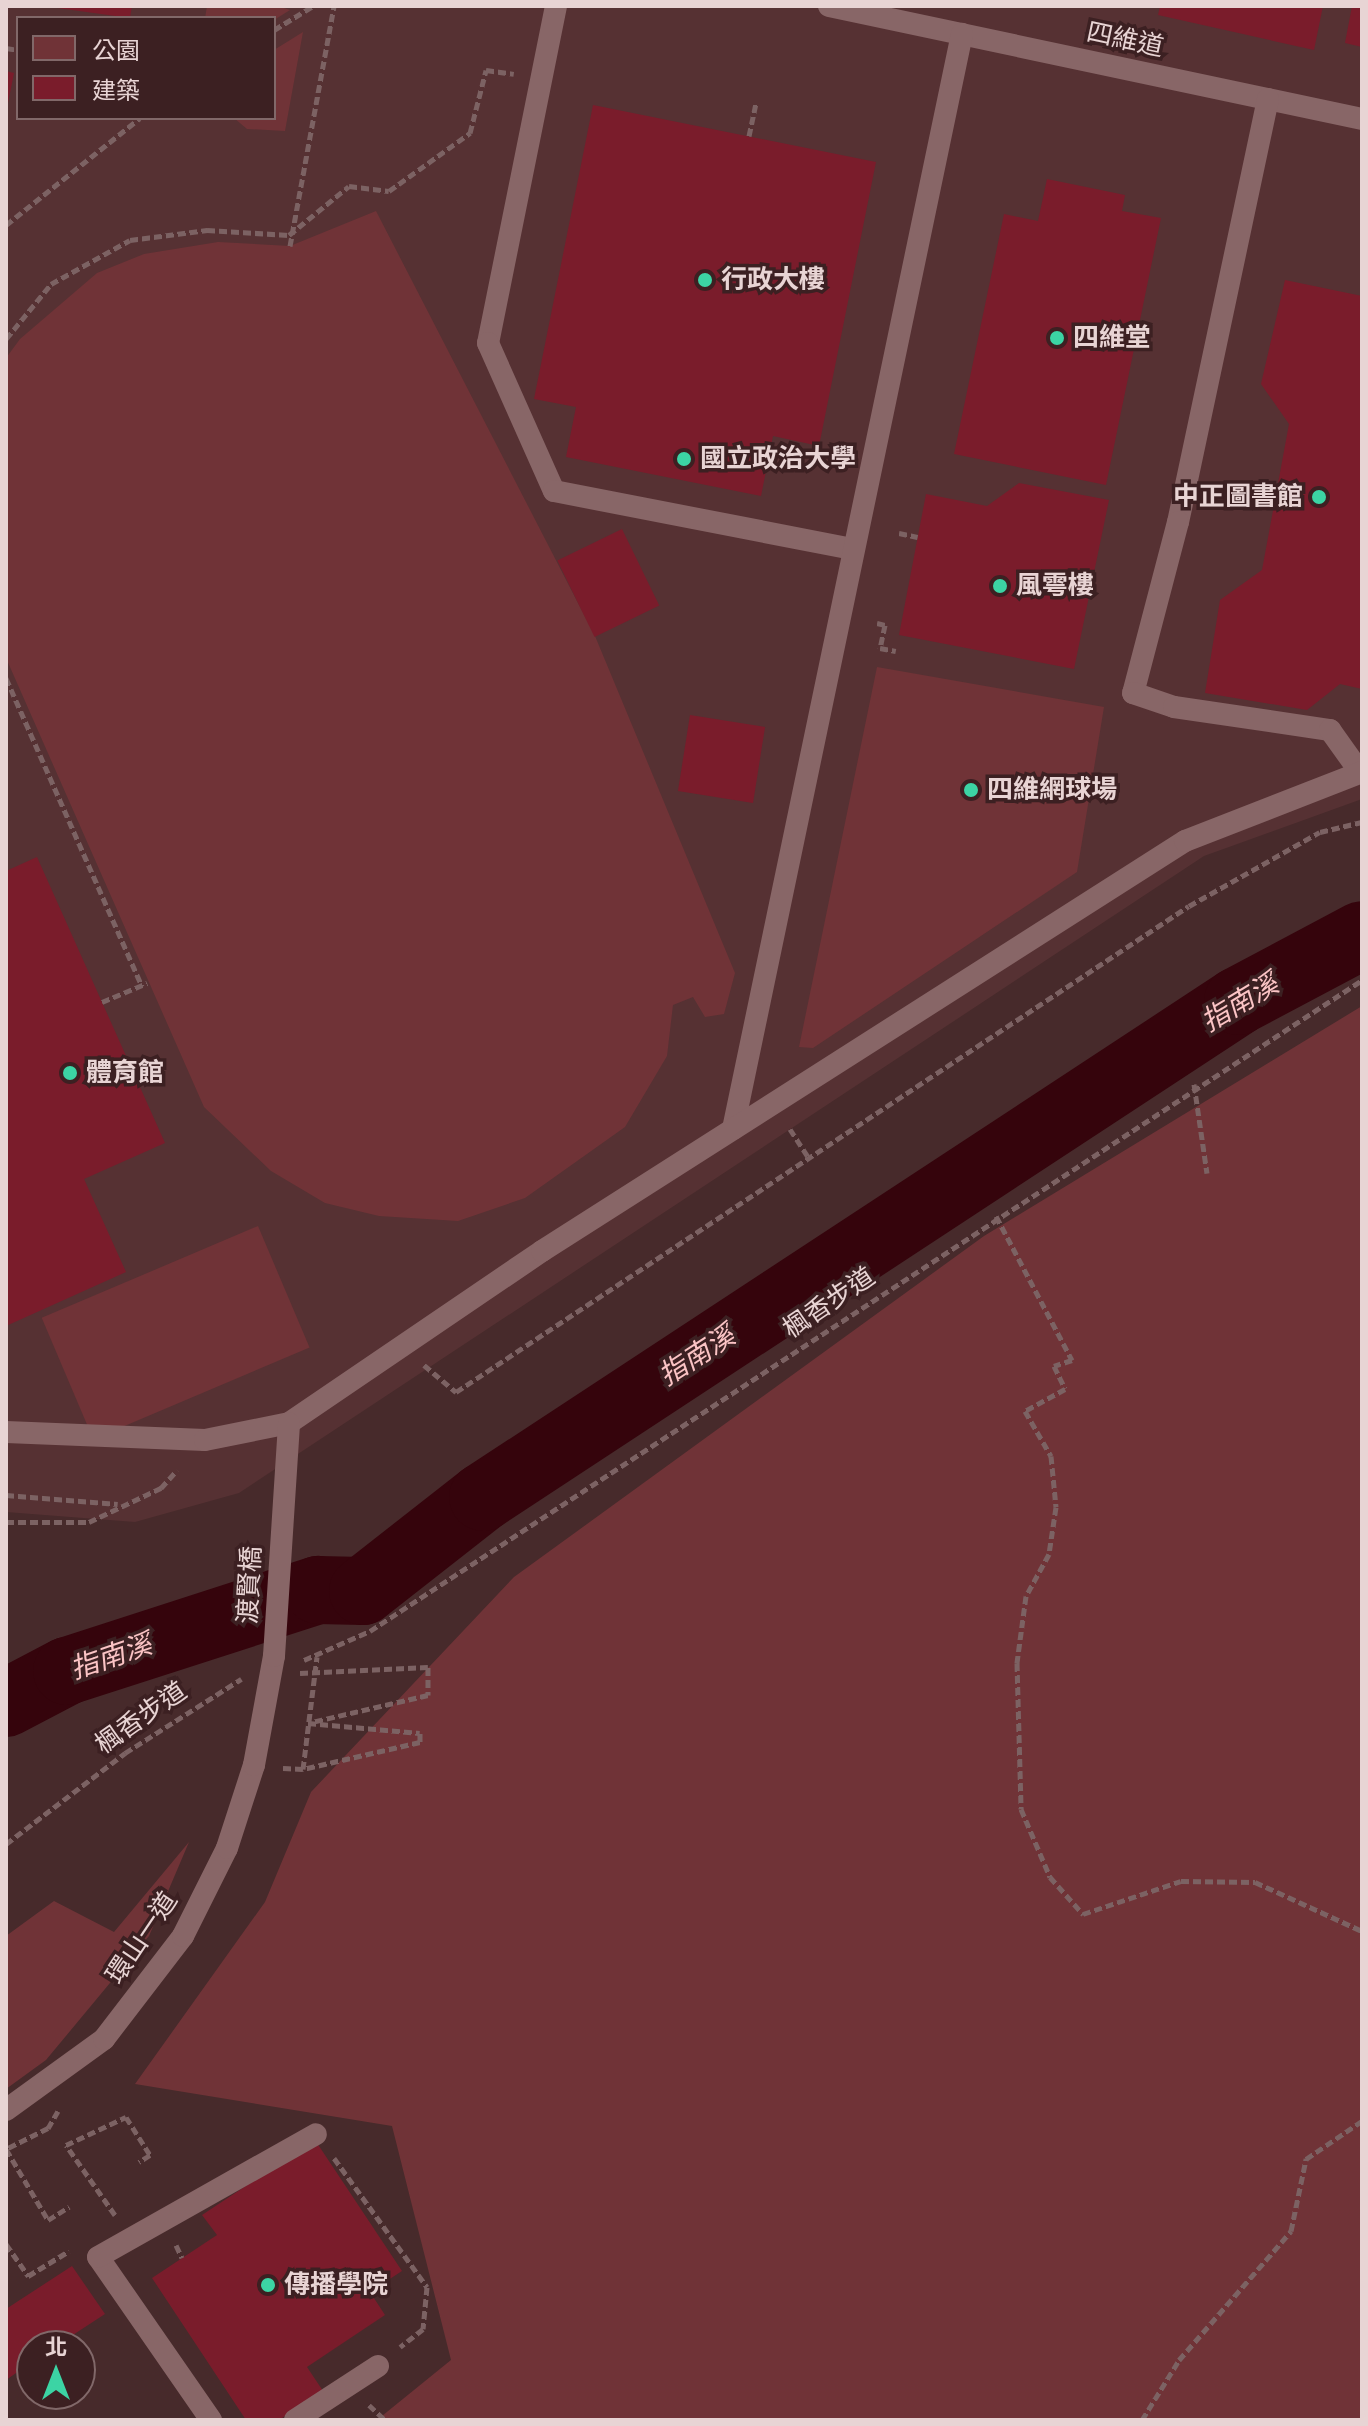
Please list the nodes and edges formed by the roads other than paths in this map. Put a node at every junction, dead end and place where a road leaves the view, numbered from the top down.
1 (556, 6) edge
2 (829, 6) edge
3 (962, 34) junction
4 (1268, 99) junction
5 (1362, 119) edge
6 (852, 549) junction
7 (1361, 772) edge
8 (733, 1129) junction
9 (289, 1423) junction
10 (6, 1432) edge
11 (255, 1757) joint
12 (6, 2110) edge
13 (316, 2134) road end
14 (378, 2366) road end
15 (211, 2420) edge
16 (295, 2420) edge

1 - 6 lane
2 - 3 lane, 四維道
3 - 4 lane, 四維道
3 - 6 lane
4 - 5 lane, 四維道
4 - 7 lane
6 - 8 lane
7 - 8 lane
8 - 9 lane
9 - 10 lane
9 - 11 lane, 渡賢橋
11 - 12 lane, 環山一道
13 - 15 lane
14 - 16 lane

